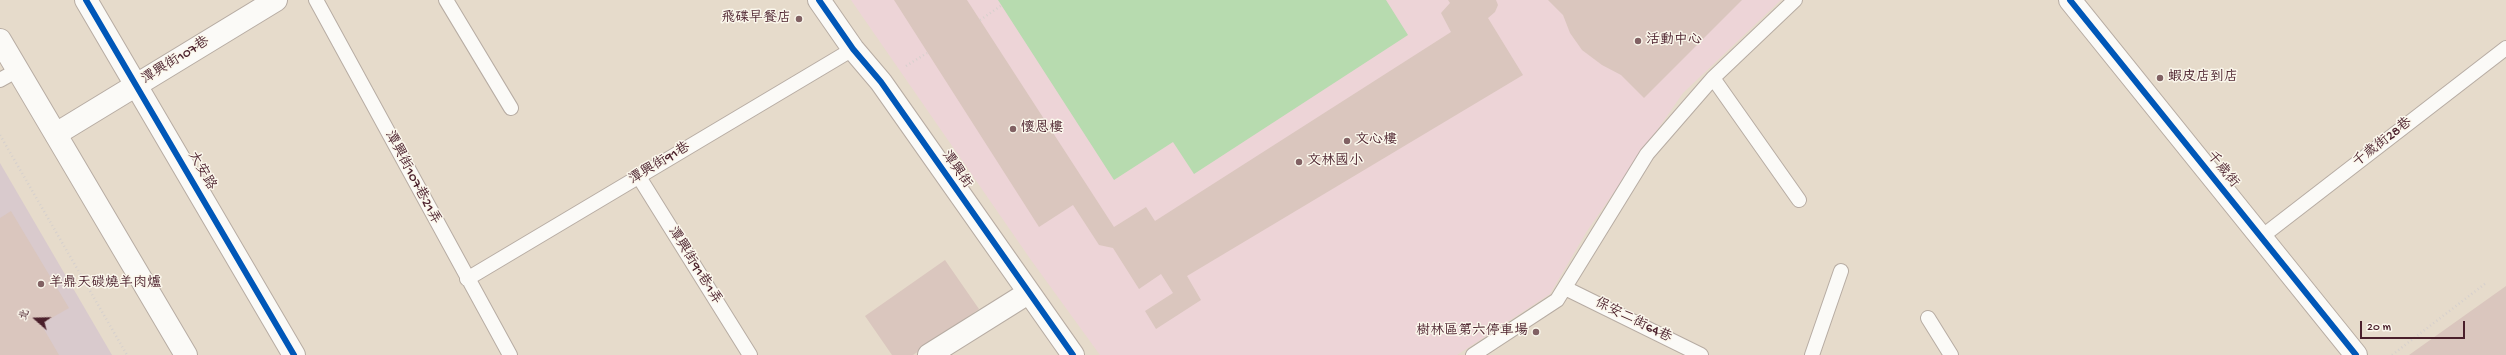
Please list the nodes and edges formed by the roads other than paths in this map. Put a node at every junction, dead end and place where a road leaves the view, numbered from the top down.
1 (86, 0) edge
2 (276, 0) edge
3 (316, 0) edge
4 (446, 0) edge
5 (819, 0) edge
6 (1795, 0) edge
7 (2070, 0) edge
8 (0, 40) edge
9 (2506, 48) edge
10 (853, 50) junction
11 (9, 75) edge
12 (1712, 78) junction
13 (137, 86) junction
14 (511, 108) dead end
15 (56, 134) junction
16 (638, 177) junction
17 (1799, 200) dead end
18 (2260, 238) junction
19 (1841, 271) dead end
20 (467, 279) junction
21 (1565, 288) junction
22 (1028, 293) junction
23 (1928, 318) dead end
24 (186, 355) edge
25 (294, 355) edge
26 (510, 355) edge
27 (750, 355) edge
28 (929, 355) edge
29 (1073, 355) edge
30 (1473, 355) edge
31 (1701, 355) edge
32 (1812, 355) edge
33 (1951, 355) edge
34 (2356, 355) edge

1 - 13 street, 大安路
2 - 13 street, 潭興街107巷
3 - 20 lane, 潭興街107巷21弄
4 - 14 lane
5 - 10 street, 潭興街
6 - 12 lane
7 - 18 street, 千歲街
8 - 11 street
9 - 18 lane, 千歲街28巷
10 - 16 lane, 潭興街91巷
10 - 22 street, 潭興街
11 - 15 street
12 - 17 lane
12 - 21 lane
13 - 15 street, 潭興街107巷
13 - 25 street, 大安路
15 - 24 street
16 - 20 lane, 潭興街91巷
16 - 27 lane, 潭興街91巷1弄
18 - 34 street, 千歲街
19 - 32 lane
20 - 26 lane, 潭興街107巷21弄
21 - 30 lane
21 - 31 lane, 保安二街64巷
22 - 28 street
22 - 29 street, 潭興街
23 - 33 lane

